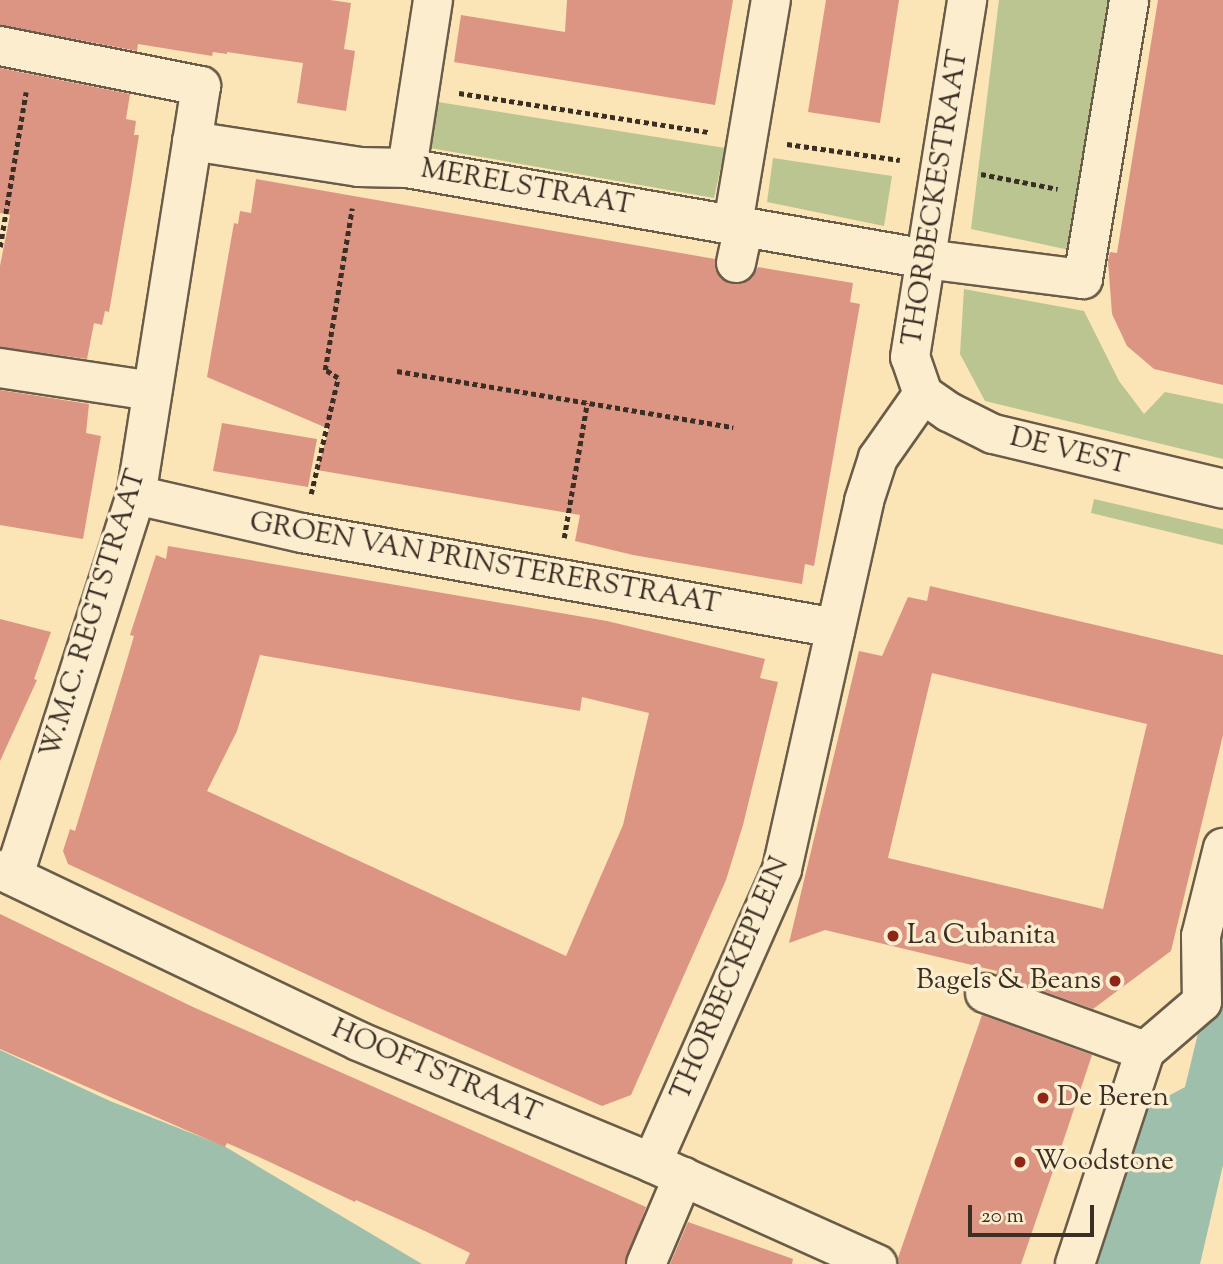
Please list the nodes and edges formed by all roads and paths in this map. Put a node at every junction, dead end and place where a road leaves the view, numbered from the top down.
1 (433, 0) edge
2 (771, 0) edge
3 (967, 0) edge
4 (1129, 0) edge
5 (13, 48) edge
6 (192, 141) junction
7 (359, 167) junction
8 (407, 168) junction
9 (738, 225) junction
10 (0, 247) edge
11 (926, 259) junction
12 (736, 263) dead end
13 (0, 368) edge
14 (397, 371) dead end
15 (152, 391) junction
16 (923, 394) junction
17 (587, 403) junction
18 (733, 428) dead end
19 (1223, 489) edge
20 (136, 495) junction
21 (302, 533) junction
22 (557, 577) junction
23 (836, 628) junction
24 (1223, 848) edge
25 (7, 873) edge
26 (985, 993) dead end
27 (1145, 1051) junction
28 (668, 1170) junction
29 (646, 1264) edge
30 (877, 1264) edge
31 (1075, 1264) edge

1 - 8 street, MERELSTRAAT
2 - 9 street
3 - 11 street, THORBECKESTRAAT
4 - 11 street, MERELSTRAAT
5 - 6 street, W.M.C. REGTSTRAAT
5 - 10 path
6 - 7 street
6 - 15 street, W.M.C. REGTSTRAAT
7 - 8 street
7 - 21 path
8 - 9 street, MERELSTRAAT
9 - 11 street, MERELSTRAAT
9 - 12 street
11 - 16 street, THORBECKESTRAAT
13 - 15 street
14 - 17 path
15 - 20 street, W.M.C. REGTSTRAAT
16 - 19 street, DE VEST
16 - 23 street
17 - 18 path
17 - 22 path
20 - 21 street, GROEN VAN PRINSTERERSTRAAT
20 - 25 street, W.M.C. REGTSTRAAT
21 - 22 street, GROEN VAN PRINSTERERSTRAAT
22 - 23 street, GROEN VAN PRINSTERERSTRAAT
23 - 28 street, THORBECKEPLEIN
24 - 27 street
25 - 28 street, HOOFTSTRAAT
26 - 27 street
27 - 31 street
28 - 29 street, THORBECKEPLEIN
28 - 30 street, HOOFTSTRAAT

